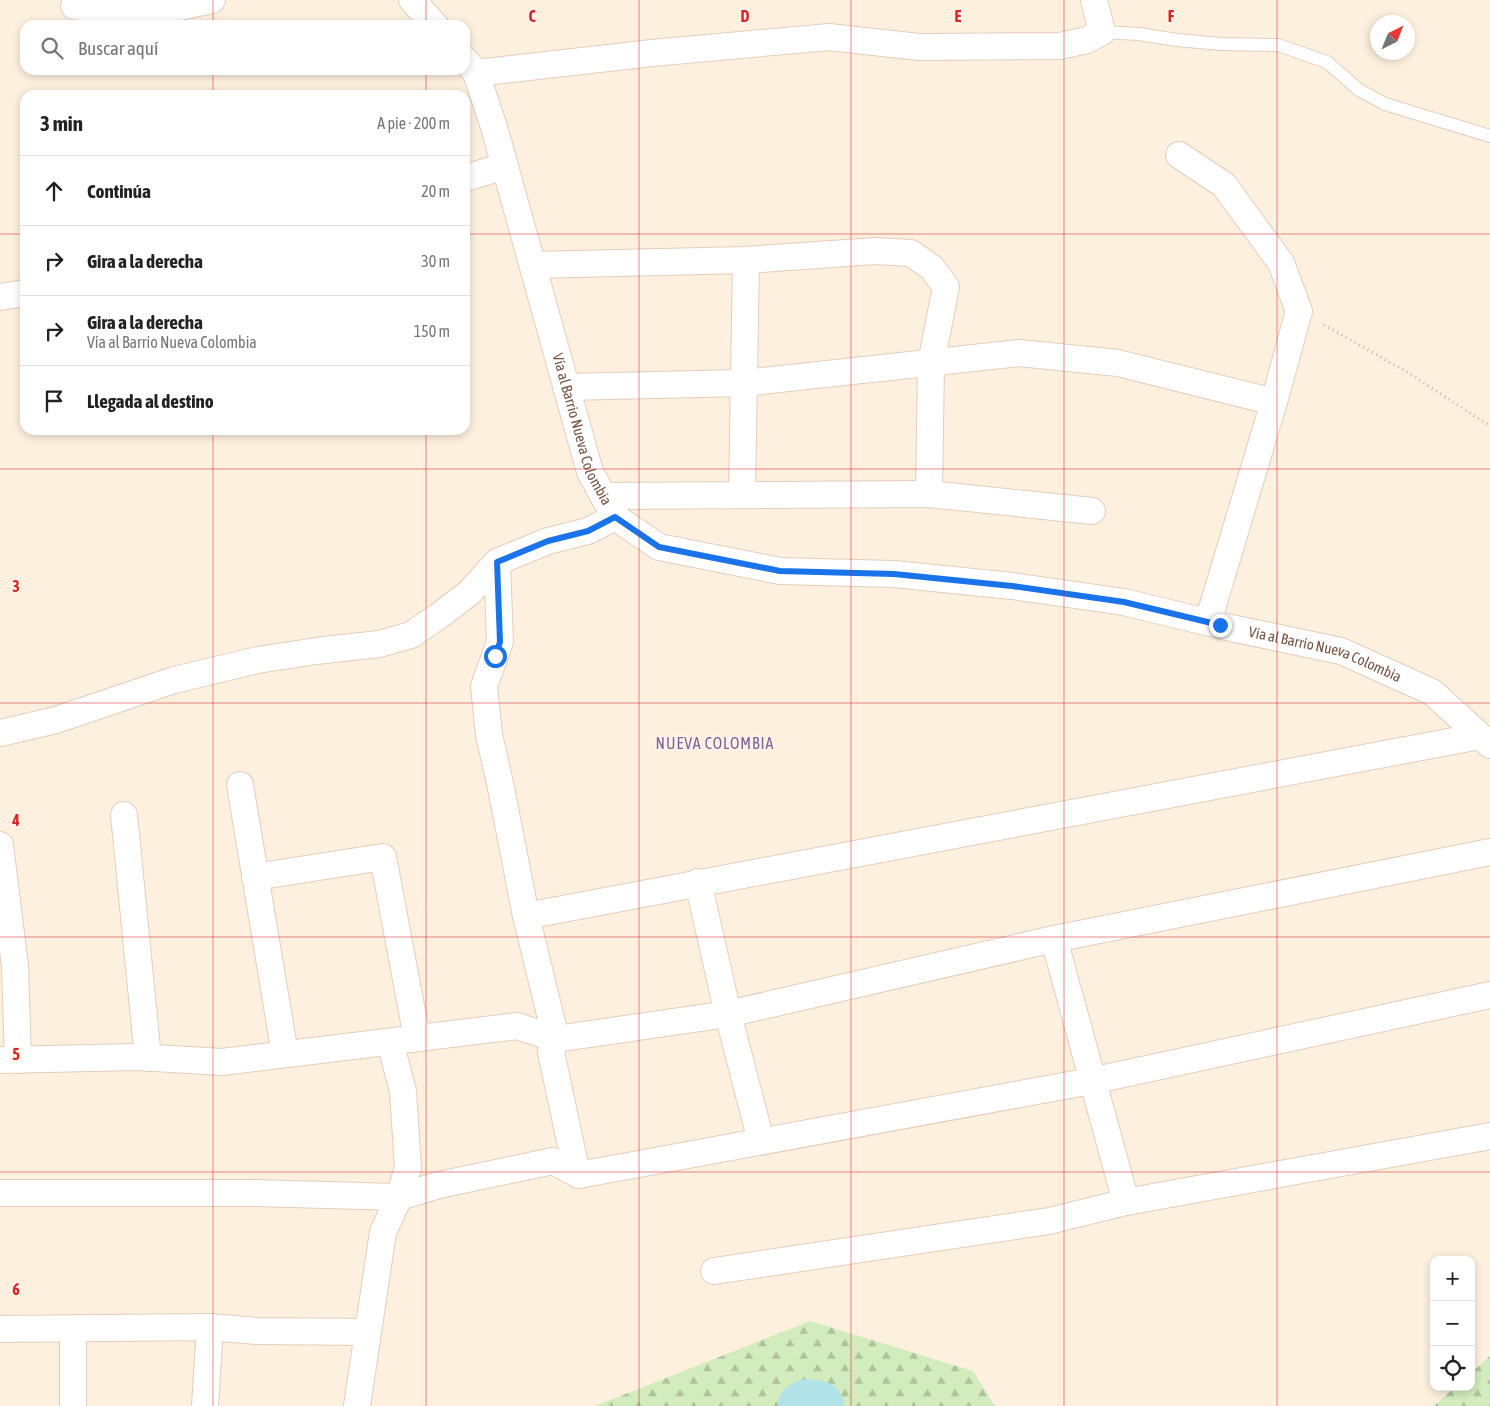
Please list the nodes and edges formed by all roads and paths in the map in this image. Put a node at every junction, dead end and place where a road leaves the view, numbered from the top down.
1 (212, 0) edge
2 (412, 0) edge
3 (1094, 0) edge
4 (74, 6) dead end
5 (430, 20) edge
6 (1102, 32) junction
7 (471, 66) edge
8 (1490, 136) edge
9 (1178, 155) dead end
10 (505, 166) junction
11 (470, 176) edge
12 (746, 260) junction
13 (533, 265) junction
14 (20, 294) edge
15 (0, 297) edge
16 (1299, 311) junction
17 (931, 363) junction
18 (744, 383) junction
19 (566, 387) junction
20 (1274, 402) junction
21 (1490, 426) edge
22 (929, 494) junction
23 (742, 495) junction
24 (609, 506) junction
25 (1092, 511) dead end
26 (497, 562) junction
27 (1208, 622) junction
28 (0, 733) edge
29 (1485, 741) edge
30 (240, 785) dead end
31 (124, 815) dead end
32 (0, 845) edge
33 (1490, 852) edge
34 (255, 877) junction
35 (698, 882) junction
36 (526, 916) junction
37 (1054, 939) junction
38 (1490, 995) edge
39 (728, 1014) junction
40 (417, 1038) junction
41 (556, 1039) junction
42 (390, 1042) junction
43 (285, 1054) junction
44 (148, 1058) junction
45 (9, 1060) edge
46 (1092, 1081) junction
47 (1490, 1136) edge
48 (761, 1141) junction
49 (577, 1174) junction
50 (0, 1193) edge
51 (399, 1197) junction
52 (1126, 1202) junction
53 (714, 1271) dead end
54 (210, 1327) junction
55 (73, 1328) junction
56 (0, 1329) edge
57 (367, 1332) junction
58 (73, 1406) edge
59 (205, 1406) edge
60 (357, 1406) edge

1 - 4 street
2 - 5 street
3 - 6 street
6 - 7 street
6 - 8 lane
7 - 10 street, Vía al Barrio Nueva Colombia
9 - 16 street
10 - 11 street
10 - 13 street, Vía al Barrio Nueva Colombia
12 - 13 street
12 - 17 street
12 - 18 street
13 - 19 street, Vía al Barrio Nueva Colombia
14 - 15 street
16 - 20 street
16 - 21 path
17 - 18 street
17 - 20 street
17 - 22 street
18 - 19 street
18 - 23 street
19 - 24 street, Vía al Barrio Nueva Colombia
20 - 27 street
22 - 23 street
22 - 25 street
23 - 24 street
24 - 26 street
24 - 27 street, Vía al Barrio Nueva Colombia
26 - 28 street
26 - 36 street
27 - 29 street, Vía al Barrio Nueva Colombia
29 - 35 street
30 - 34 street
31 - 44 street
32 - 45 street
33 - 37 street
34 - 40 street
34 - 43 street
35 - 36 street
35 - 39 street
36 - 41 street
37 - 39 street
37 - 46 street
38 - 46 street
39 - 41 street
39 - 48 street
40 - 41 street
40 - 42 street
41 - 49 street
42 - 43 street
42 - 51 street
43 - 44 street
44 - 45 street
46 - 48 street
46 - 52 street
47 - 52 street
48 - 49 street
49 - 51 street
50 - 51 street
51 - 57 street
52 - 53 street
54 - 55 street
54 - 57 street
54 - 59 street
55 - 56 street
55 - 58 street
57 - 60 street

